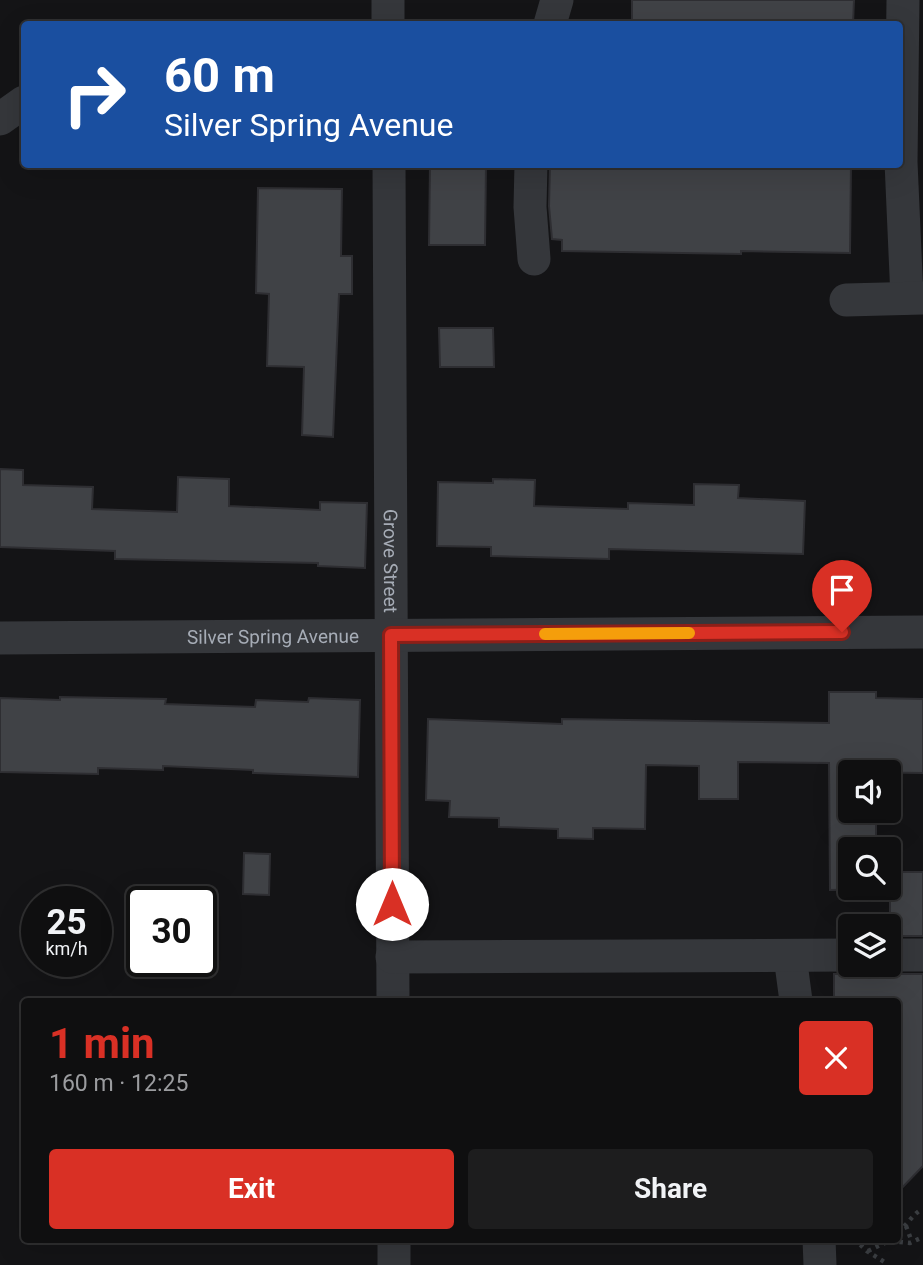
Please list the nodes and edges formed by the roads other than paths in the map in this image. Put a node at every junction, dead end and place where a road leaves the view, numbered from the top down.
1 (388, 0) edge
2 (556, 0) edge
3 (902, 0) edge
4 (388, 21) edge
5 (551, 21) edge
6 (902, 21) edge
7 (21, 104) edge
8 (0, 119) edge
9 (389, 168) edge
10 (531, 168) edge
11 (902, 168) edge
12 (534, 259) dead end
13 (915, 298) edge
14 (846, 300) dead end
15 (923, 632) edge
16 (391, 635) junction
17 (0, 638) edge
18 (901, 955) edge
19 (923, 955) edge
20 (790, 956) junction
21 (838, 956) edge
22 (392, 957) junction
23 (393, 998) edge
24 (796, 998) edge
25 (394, 1243) edge
26 (818, 1243) edge
27 (394, 1265) edge
28 (820, 1265) edge

1 - 4 street
2 - 5 street
3 - 6 street
7 - 8 street
9 - 16 street, Grove Street
10 - 12 street
11 - 13 street
13 - 14 street
15 - 16 street, Silver Spring Avenue
16 - 17 street, Silver Spring Avenue
16 - 22 street, Grove Street
18 - 19 street
20 - 21 street
20 - 22 street
20 - 24 street
22 - 23 street, Grove Street
25 - 27 street
26 - 28 street

